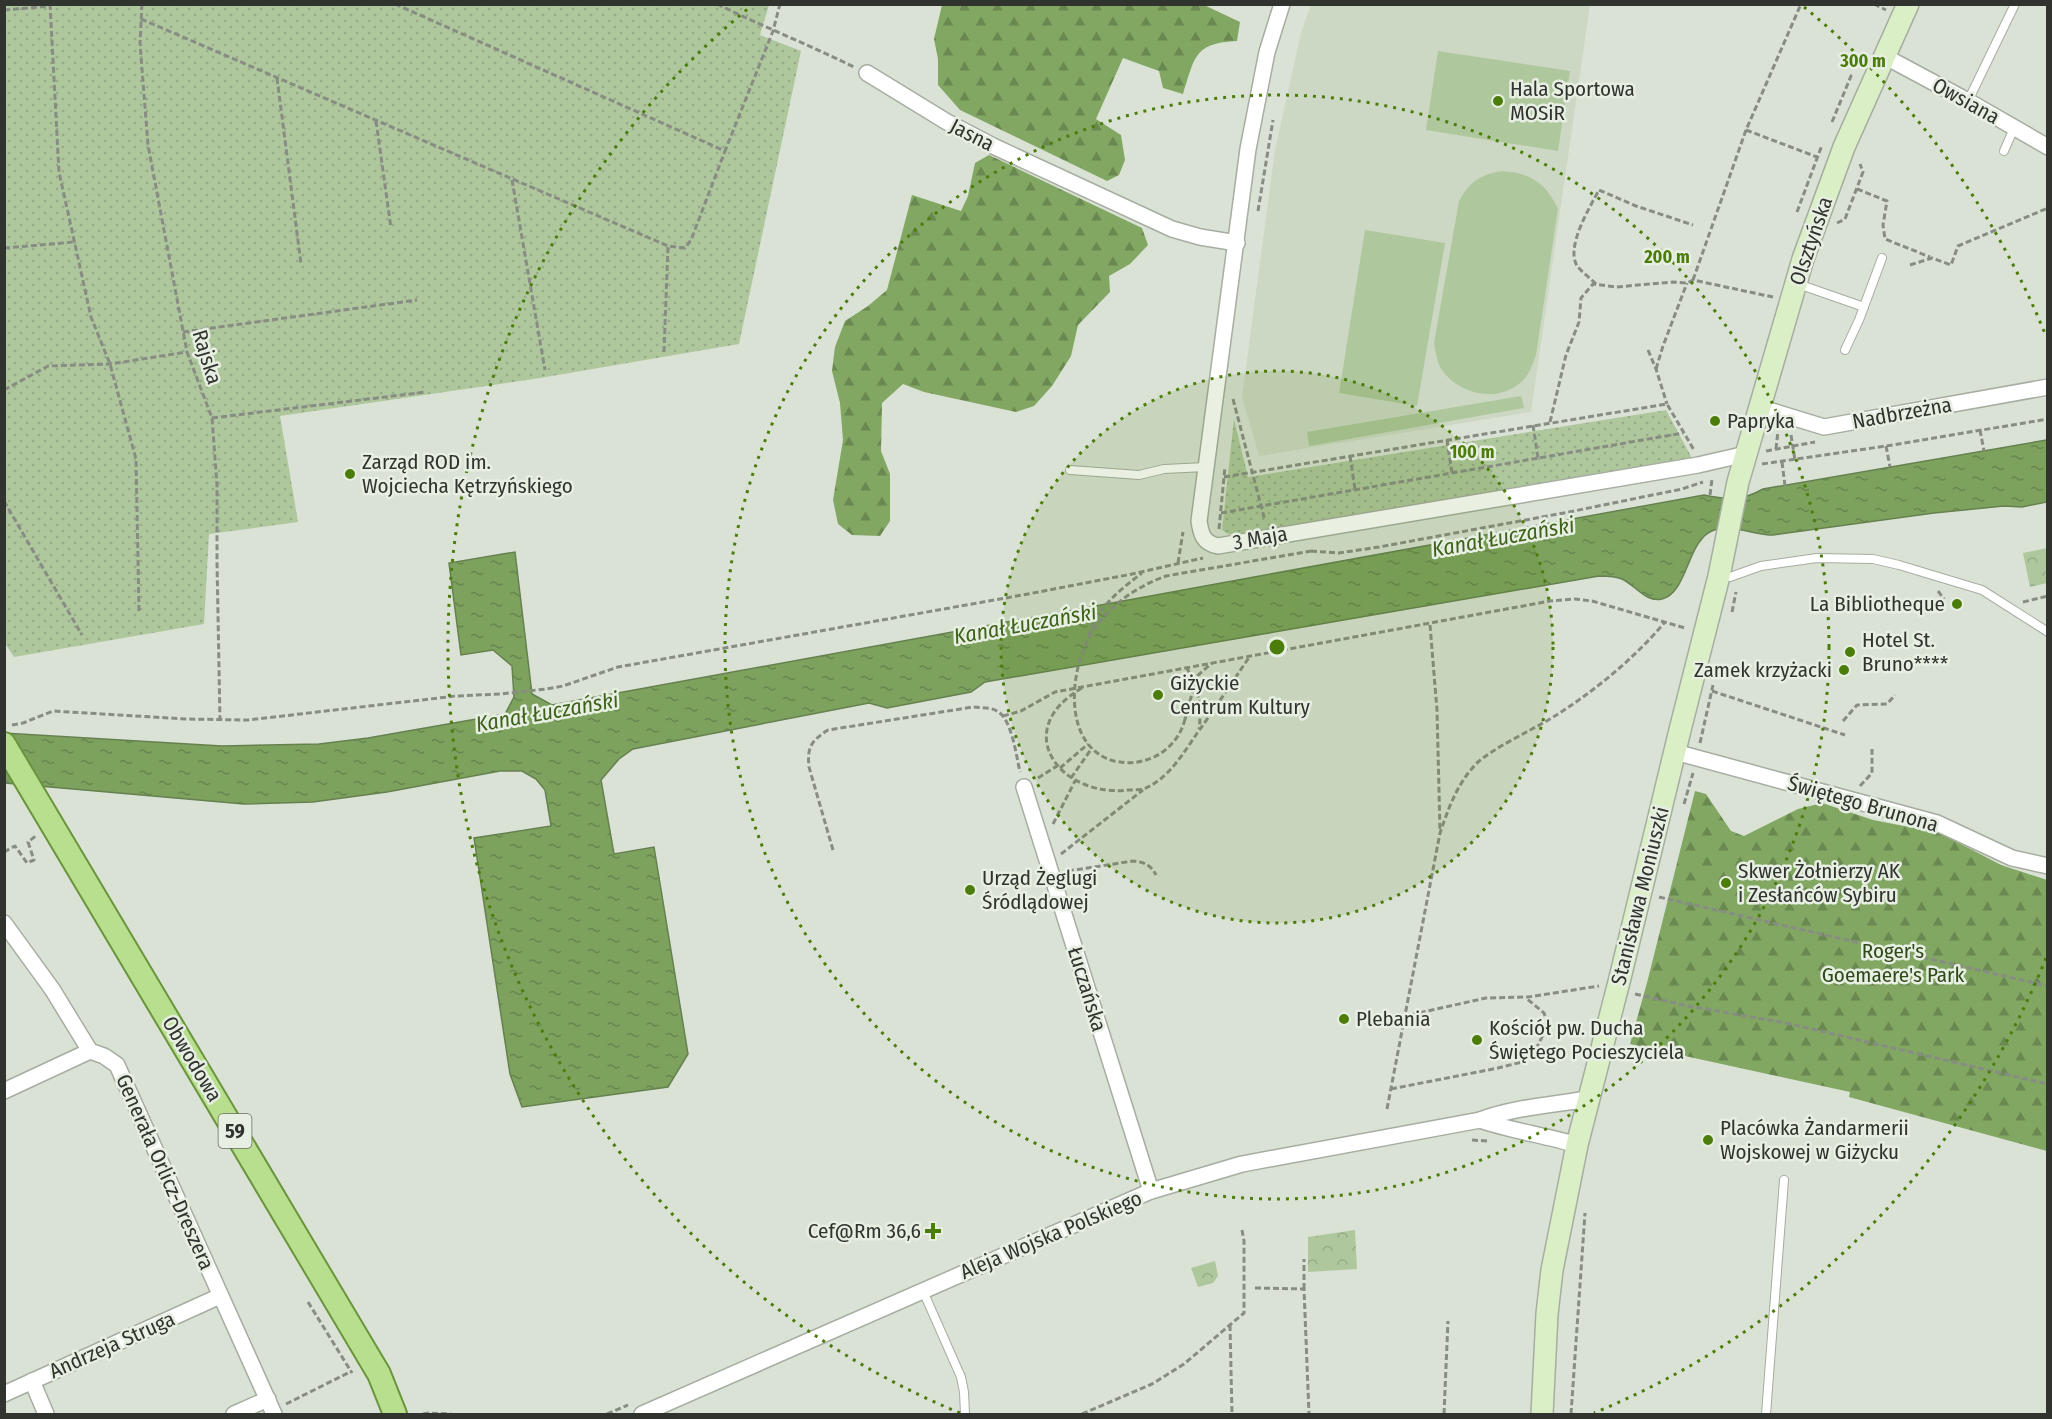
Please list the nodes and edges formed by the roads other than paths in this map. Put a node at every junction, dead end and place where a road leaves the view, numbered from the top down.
1 (1282, 4) edge
2 (1908, 4) edge
3 (2015, 4) edge
4 (1884, 56) junction
5 (867, 73) road end
6 (1968, 100) junction
7 (2014, 128) junction
8 (2048, 147) edge
9 (2004, 151) dead end
10 (1237, 243) junction
11 (1881, 258) dead end
12 (1796, 283) junction
13 (1864, 307) junction
14 (1845, 350) dead end
15 (2048, 387) edge
16 (1759, 407) junction
17 (1746, 454) junction
18 (1206, 467) junction
19 (1070, 470) dead end
20 (1737, 486) joint
21 (1721, 566) junction
22 (2048, 633) edge
23 (4, 744) edge
24 (1675, 752) junction
25 (1024, 787) road end
26 (2048, 866) edge
27 (4, 923) edge
28 (90, 1051) junction
29 (4, 1091) edge
30 (1588, 1099) junction
31 (1480, 1120) junction
32 (1577, 1144) junction
33 (1784, 1180) dead end
34 (1151, 1191) junction
35 (923, 1291) junction
36 (220, 1296) junction
37 (368, 1377) junction
38 (32, 1381) junction
39 (4, 1394) edge
40 (275, 1407) edge
41 (636, 1409) edge
42 (46, 1414) edge
43 (234, 1414) edge
44 (395, 1414) edge
45 (413, 1414) edge
46 (965, 1414) edge
47 (1542, 1414) edge
48 (1766, 1414) edge

1 - 10 street, 3 Maja
2 - 4 street, Olsztyńska
3 - 6 lane
4 - 6 street, Owsiana
4 - 12 street, Olsztyńska
5 - 10 street, Jasna
6 - 7 street, Owsiana
7 - 8 street, Owsiana
7 - 9 lane
10 - 18 street, 3 Maja
11 - 13 lane
12 - 13 lane
12 - 16 street, Olsztyńska
13 - 14 lane
15 - 16 street, Nadbrzeżna
16 - 17 street, Olsztyńska
17 - 18 street, 3 Maja
17 - 20 street, Olsztyńska
18 - 19 lane
20 - 21 street, Stanisława Moniuszki
21 - 22 lane
21 - 24 street, Stanisława Moniuszki
23 - 37 main road, Obwodowa / 59
24 - 26 street, Świętego Brunona
24 - 30 street, Stanisława Moniuszki
25 - 34 street, Łuczańska
27 - 28 street
28 - 29 street
28 - 36 street, Generała Orlicz-Dreszera
30 - 31 street, Aleja Wojska Polskiego
30 - 32 street, Stanisława Moniuszki
31 - 32 street, Aleja Wojska Polskiego
31 - 34 street, Aleja Wojska Polskiego
32 - 47 street, Stanisława Moniuszki
33 - 48 lane
34 - 35 street, Aleja Wojska Polskiego
35 - 41 street, Aleja Wojska Polskiego
35 - 46 lane
36 - 38 street, Andrzeja Struga
36 - 40 street, Generała Orlicz-Dreszera
37 - 44 main road, Obwodowa / 59
37 - 45 main road, Obwodowa / 59
38 - 39 street, Andrzeja Struga
38 - 42 street
40 - 43 street

